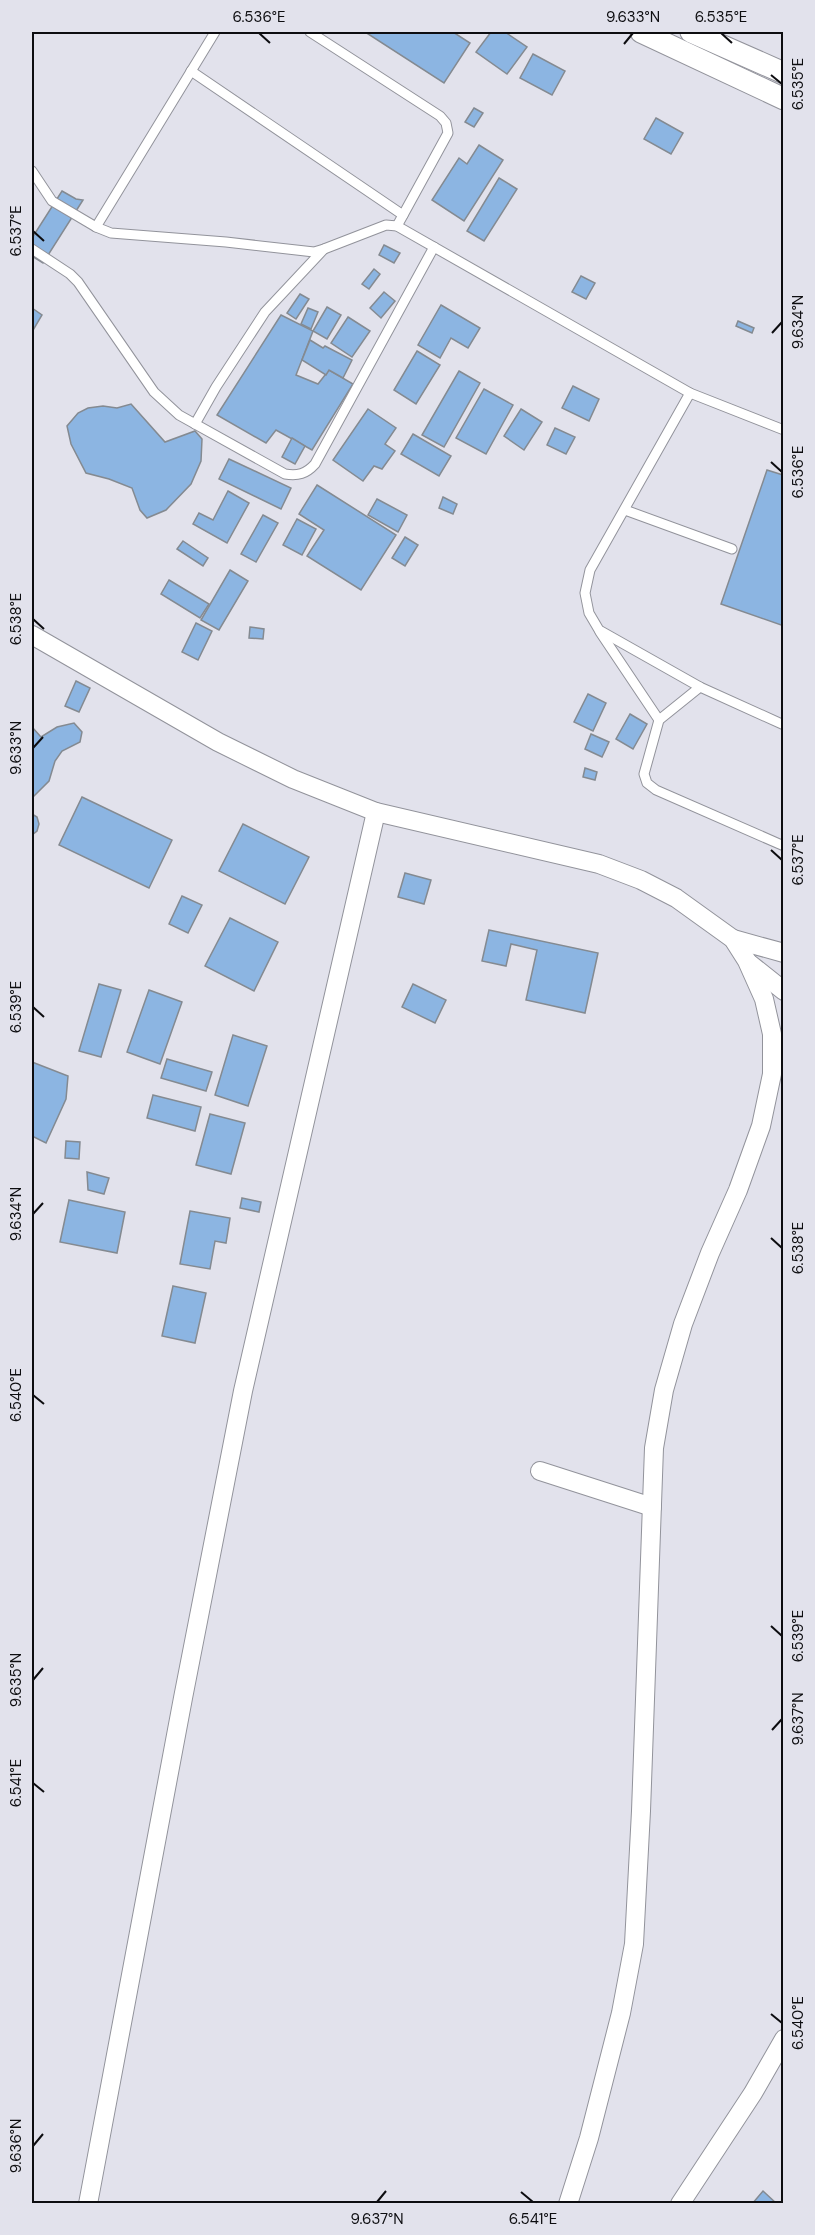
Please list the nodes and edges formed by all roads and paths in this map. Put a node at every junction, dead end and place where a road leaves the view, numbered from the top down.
1 (215, 32) edge
2 (310, 32) edge
3 (641, 32) edge
4 (691, 32) edge
5 (191, 71) junction
6 (783, 73) edge
7 (783, 99) edge
8 (32, 171) edge
9 (403, 215) junction
10 (397, 226) junction
11 (96, 227) junction
12 (434, 247) junction
13 (32, 249) edge
14 (324, 249) junction
15 (690, 393) junction
16 (195, 424) junction
17 (783, 429) edge
18 (624, 510) junction
19 (732, 549) dead end
20 (599, 630) junction
21 (32, 635) edge
22 (700, 687) junction
23 (659, 720) junction
24 (783, 724) edge
25 (376, 812) junction
26 (783, 846) edge
27 (733, 939) junction
28 (783, 953) edge
29 (747, 961) junction
30 (783, 992) edge
31 (540, 1471) dead end
32 (652, 1507) junction
33 (783, 2039) edge
34 (88, 2204) edge
35 (568, 2204) edge
36 (680, 2204) edge

1 - 5 lane
2 - 9 lane
3 - 7 street
4 - 6 street
5 - 9 lane
5 - 11 lane
8 - 11 lane
9 - 10 lane
10 - 12 lane
10 - 14 lane
11 - 14 lane
12 - 15 lane
12 - 16 lane
13 - 16 lane
14 - 16 lane
15 - 17 lane
15 - 18 lane
18 - 19 lane
18 - 20 lane
20 - 22 lane
20 - 23 lane
21 - 25 street
22 - 23 lane
22 - 24 lane
23 - 26 lane
25 - 27 street
25 - 34 street
27 - 28 street
27 - 29 street
29 - 30 street
29 - 32 street
31 - 32 street
32 - 35 street
33 - 36 street

